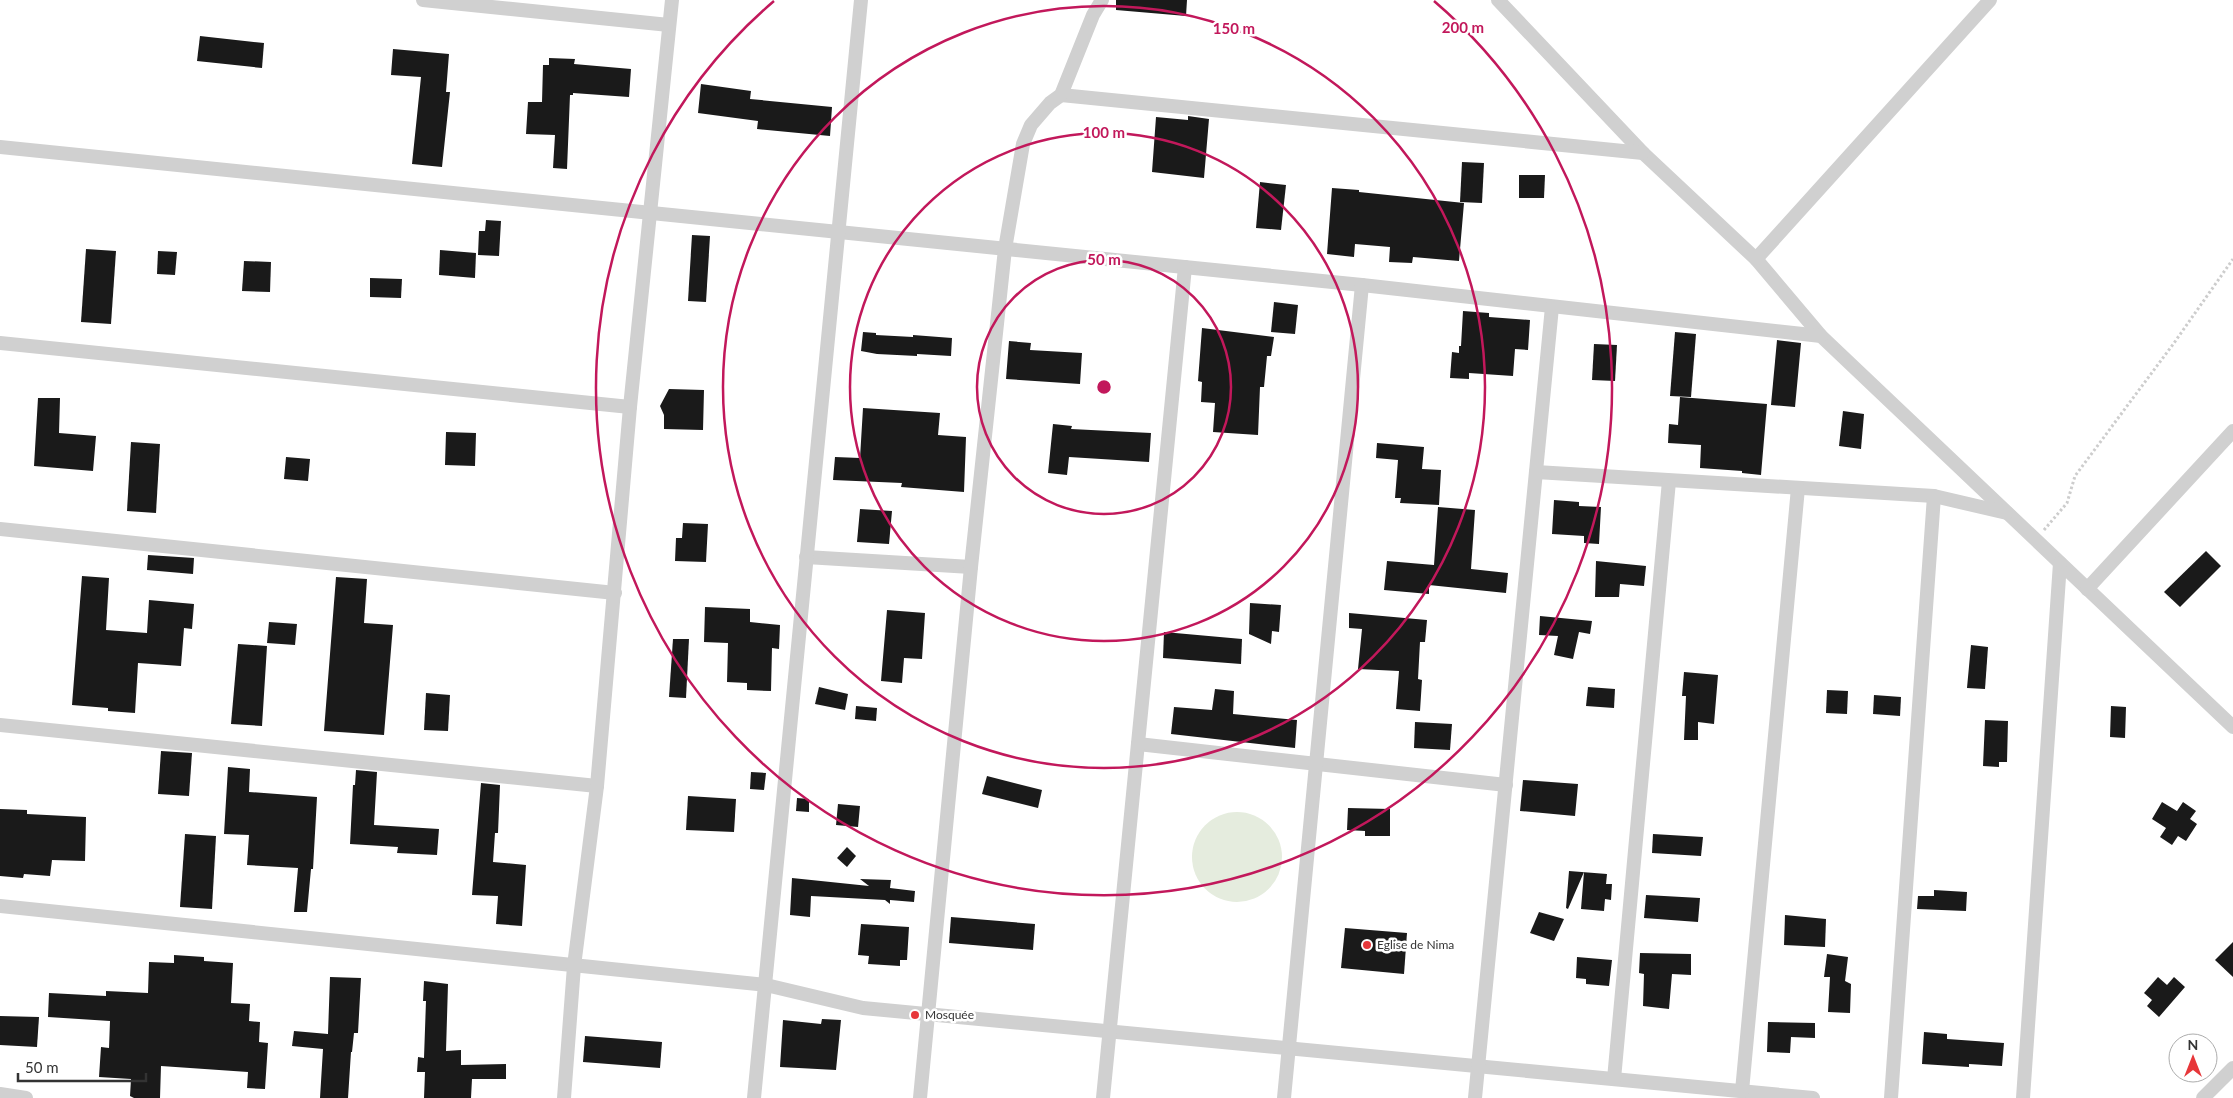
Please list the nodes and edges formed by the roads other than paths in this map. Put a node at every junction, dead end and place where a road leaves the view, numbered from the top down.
1 (423, 0) edge
2 (672, 0) edge
3 (861, 0) edge
4 (1102, 0) edge
5 (1498, 0) edge
6 (1990, 0) edge
7 (669, 25) junction
8 (1061, 95) junction
9 (0, 147) edge
10 (1643, 153) junction
11 (651, 213) junction
12 (838, 232) junction
13 (1005, 249) junction
14 (1756, 259) junction
15 (1185, 267) junction
16 (1362, 285) junction
17 (1552, 307) junction
18 (1821, 336) junction
19 (0, 343) edge
20 (630, 407) junction
21 (2233, 431) edge
22 (1536, 472) junction
23 (1669, 481) junction
24 (1798, 488) junction
25 (1934, 496) junction
26 (2007, 513) junction
27 (0, 529) edge
28 (806, 557) junction
29 (2060, 563) junction
30 (972, 567) junction
31 (2087, 589) junction
32 (615, 593) junction
33 (0, 725) edge
34 (2233, 727) edge
35 (1138, 744) junction
36 (1316, 763) junction
37 (1506, 785) junction
38 (597, 786) junction
39 (0, 906) edge
40 (574, 966) junction
41 (766, 985) junction
42 (929, 1014) junction
43 (1110, 1031) junction
44 (1288, 1048) junction
45 (1478, 1066) junction
46 (2233, 1068) edge
47 (1614, 1079) junction
48 (1742, 1091) junction
49 (0, 1094) edge
50 (26, 1098) edge
51 (564, 1098) edge
52 (754, 1098) edge
53 (920, 1098) edge
54 (1103, 1098) edge
55 (1284, 1098) edge
56 (1475, 1098) edge
57 (1813, 1098) edge
58 (1891, 1098) edge
59 (2023, 1098) edge
60 (2204, 1098) edge

1 - 7 street
2 - 7 street
3 - 12 street
4 - 8 street
5 - 10 street
6 - 14 street
7 - 11 street
8 - 10 street
8 - 13 street
9 - 11 street
10 - 14 street
11 - 12 street
11 - 20 street
12 - 13 street
12 - 28 street
13 - 15 street
13 - 30 street
14 - 18 street
15 - 16 street
15 - 35 street
16 - 17 street
16 - 36 street
17 - 18 street
17 - 22 street
18 - 26 street
19 - 20 street
20 - 32 street
21 - 31 street
22 - 23 street
22 - 37 street
23 - 24 street
23 - 47 street
24 - 25 street
24 - 48 street
25 - 26 street
25 - 58 street
26 - 29 street
27 - 32 street
28 - 30 street
28 - 41 street
29 - 31 street
29 - 59 street
30 - 42 street
31 - 34 street
32 - 38 street
33 - 38 street
35 - 36 street
35 - 43 street
36 - 37 street
36 - 44 street
37 - 45 street
38 - 40 street
39 - 40 street
40 - 41 street
40 - 51 street
41 - 42 street
41 - 52 street
42 - 43 street
42 - 53 street
43 - 44 street
43 - 54 street
44 - 45 street
44 - 55 street
45 - 47 street
45 - 56 street
46 - 60 street
47 - 48 street
48 - 57 street
49 - 50 street

